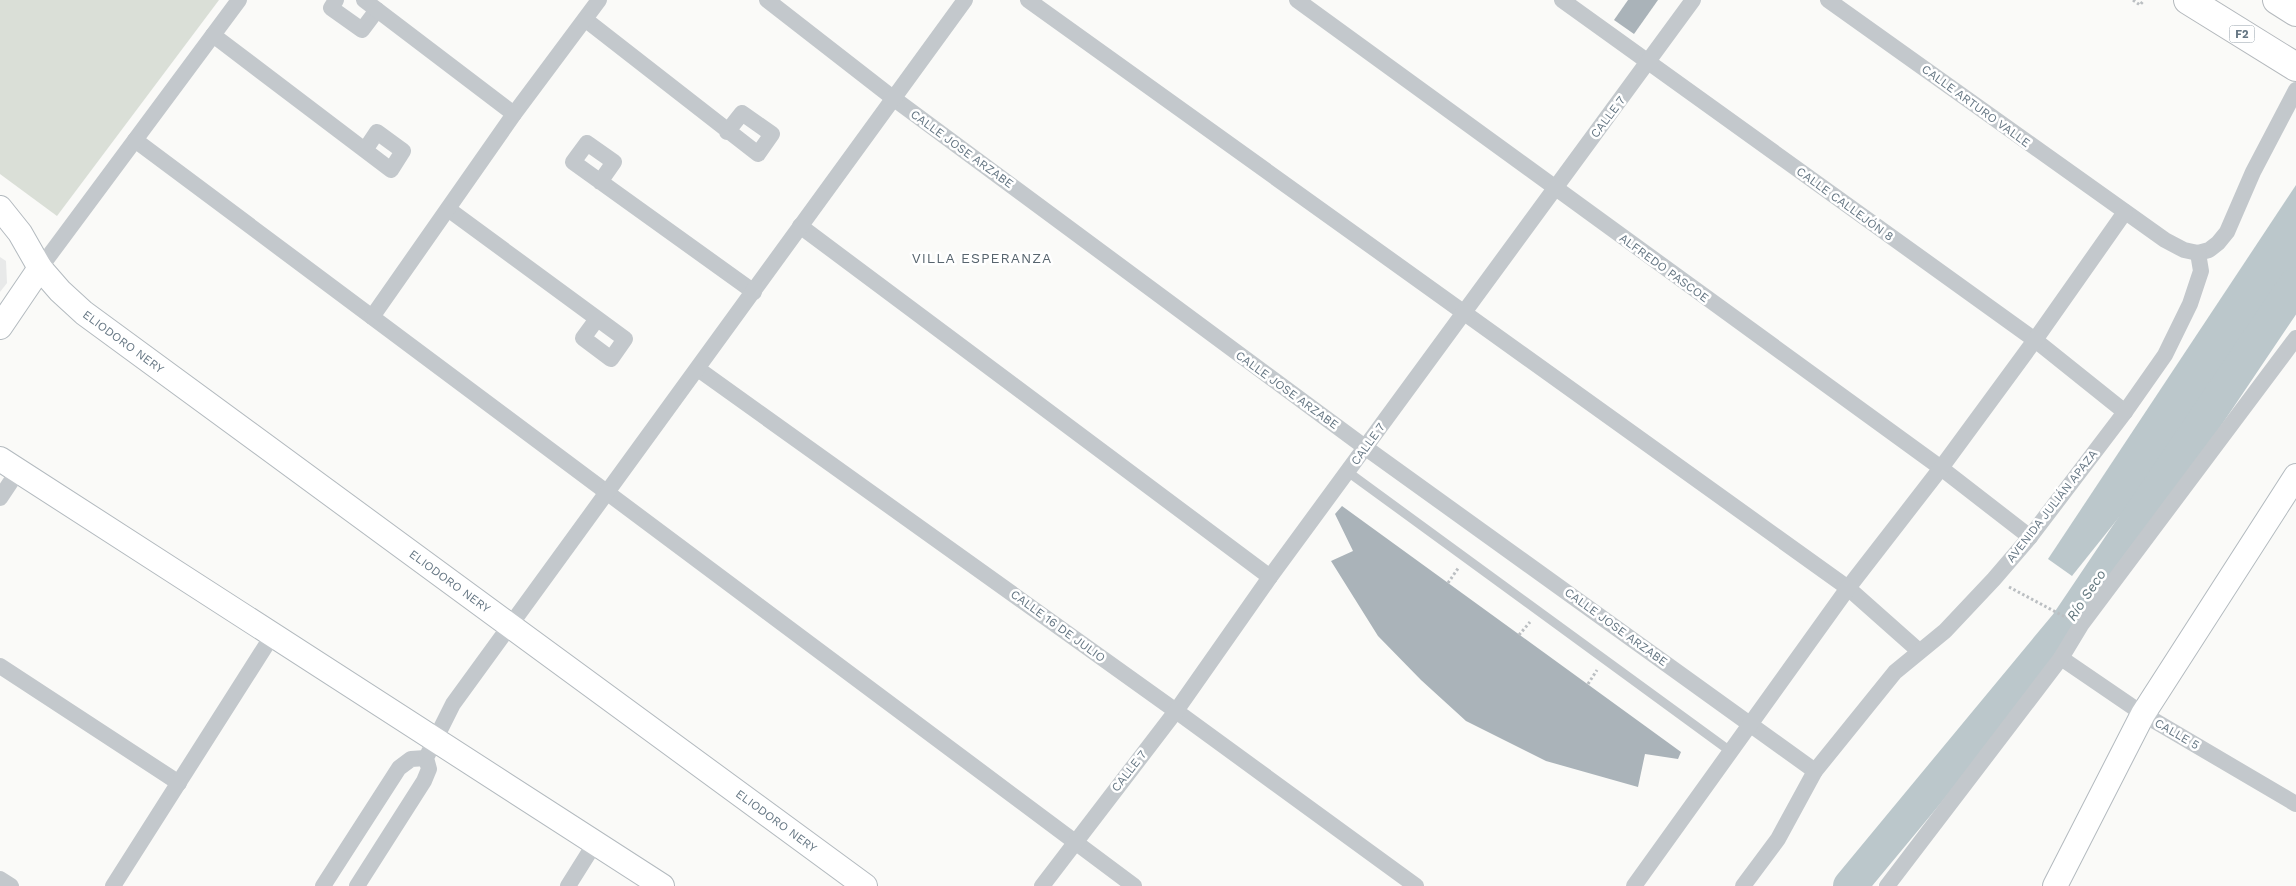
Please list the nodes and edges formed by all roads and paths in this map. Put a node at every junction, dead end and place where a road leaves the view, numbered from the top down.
1 (239, 0) edge
2 (336, 0) edge
3 (364, 0) edge
4 (600, 0) edge
5 (767, 0) edge
6 (964, 0) edge
7 (1028, 0) edge
8 (1297, 0) edge
9 (1562, 0) edge
10 (1693, 0) edge
11 (1828, 0) edge
12 (2133, 0) edge
13 (2144, 0) edge
14 (2188, 0) edge
15 (2277, 0) edge
16 (377, 10) junction
17 (2296, 12) edge
18 (586, 20) junction
19 (213, 35) junction
20 (1648, 63) junction
21 (2296, 67) edge
22 (2296, 90) edge
23 (893, 98) junction
24 (514, 114) junction
25 (728, 132) dead end
26 (135, 140) junction
27 (365, 150) dead end
28 (600, 182) dead end
29 (1554, 188) junction
30 (0, 208) edge
31 (448, 209) junction
32 (2125, 212) junction
33 (800, 226) junction
34 (2198, 253) junction
35 (40, 268) junction
36 (754, 292) junction
37 (1463, 313) junction
38 (372, 317) junction
39 (597, 319) dead end
40 (0, 327) edge
41 (2296, 338) edge
42 (2035, 340) junction
43 (698, 369) junction
44 (2125, 412) junction
45 (1366, 448) junction
46 (9, 465) edge
47 (1941, 468) junction
48 (1348, 472) junction
49 (2296, 476) edge
50 (606, 494) junction
51 (0, 498) edge
52 (2030, 537) junction
53 (1270, 577) junction
54 (1994, 579) junction
55 (1848, 588) junction
56 (2071, 620) dead end
57 (510, 626) junction
58 (272, 636) junction
59 (1919, 651) junction
60 (2060, 658) junction
61 (0, 666) edge
62 (1176, 710) junction
63 (2143, 714) junction
64 (1750, 723) junction
65 (430, 749) junction
66 (1730, 751) junction
67 (1815, 771) junction
68 (178, 783) junction
69 (2296, 804) edge
70 (1075, 841) junction
71 (595, 843) junction
72 (0, 879) edge
73 (11, 886) edge
74 (113, 886) edge
75 (323, 886) edge
76 (357, 886) edge
77 (568, 886) edge
78 (662, 886) edge
79 (865, 886) edge
80 (1042, 886) edge
81 (1134, 886) edge
82 (1416, 886) edge
83 (1634, 886) edge
84 (1743, 886) edge
85 (1886, 886) edge
86 (2055, 886) edge

1 - 19 street
2 - 16 street
3 - 16 street
4 - 18 street
5 - 23 street, CALLE JOSE ARZABE
6 - 23 street
7 - 37 street
8 - 29 street, ALFREDO PASCOE
9 - 20 street, CALLE CALLEJÓN 8
10 - 20 street, CALLE 7
11 - 32 street, CALLE ARTURO VALLE
12 - 13 path
14 - 21 highway, F2
15 - 17 highway
16 - 24 street
18 - 24 street
18 - 25 street
19 - 26 street
19 - 27 street
20 - 29 street, CALLE 7
20 - 42 street, CALLE CALLEJÓN 8
22 - 34 street
23 - 33 street
23 - 45 street, CALLE JOSE ARZABE
24 - 31 street
26 - 35 street
26 - 38 street
28 - 36 street
29 - 37 street, CALLE 7
29 - 47 street, ALFREDO PASCOE
30 - 35 street, ELIODORO NERY
31 - 38 street
31 - 39 street
32 - 34 street, CALLE ARTURO VALLE
32 - 42 street
33 - 36 street
33 - 53 street
34 - 44 street, AVENIDA JULIÁN APAZA
35 - 40 street
35 - 57 street, ELIODORO NERY
36 - 43 street
37 - 45 street, CALLE 7
37 - 55 street
38 - 50 street
41 - 60 street
42 - 44 street, CALLE CALLEJÓN 8
42 - 47 street
43 - 50 street
43 - 62 street, CALLE 16 DE JULIO
44 - 52 street, AVENIDA JULIÁN APAZA
45 - 48 street, CALLE 7
45 - 64 street, CALLE JOSE ARZABE
46 - 51 street
46 - 58 street
47 - 52 street, ALFREDO PASCOE
47 - 55 street
48 - 53 street, CALLE 7
48 - 66 lane
49 - 63 street
50 - 57 street
50 - 70 street
52 - 54 street, AVENIDA JULIÁN APAZA
53 - 62 street, CALLE 7
54 - 56 path
54 - 59 street, AVENIDA JULIÁN APAZA
55 - 59 street
55 - 64 street
57 - 65 street
57 - 79 street, ELIODORO NERY
58 - 65 street
58 - 68 street
59 - 67 street, AVENIDA JULIÁN APAZA
60 - 63 street, CALLE 5
60 - 85 street
61 - 68 street
62 - 70 street, CALLE 7
62 - 82 street, CALLE 16 DE JULIO
63 - 69 street, CALLE 5
63 - 86 street
64 - 66 street
64 - 67 street, CALLE JOSE ARZABE
65 - 71 street
65 - 75 street
65 - 76 street
66 - 83 street
67 - 84 street, AVENIDA JULIÁN APAZA
68 - 74 street
70 - 80 street, CALLE 7
70 - 81 street
71 - 77 street
71 - 78 street
72 - 73 street

